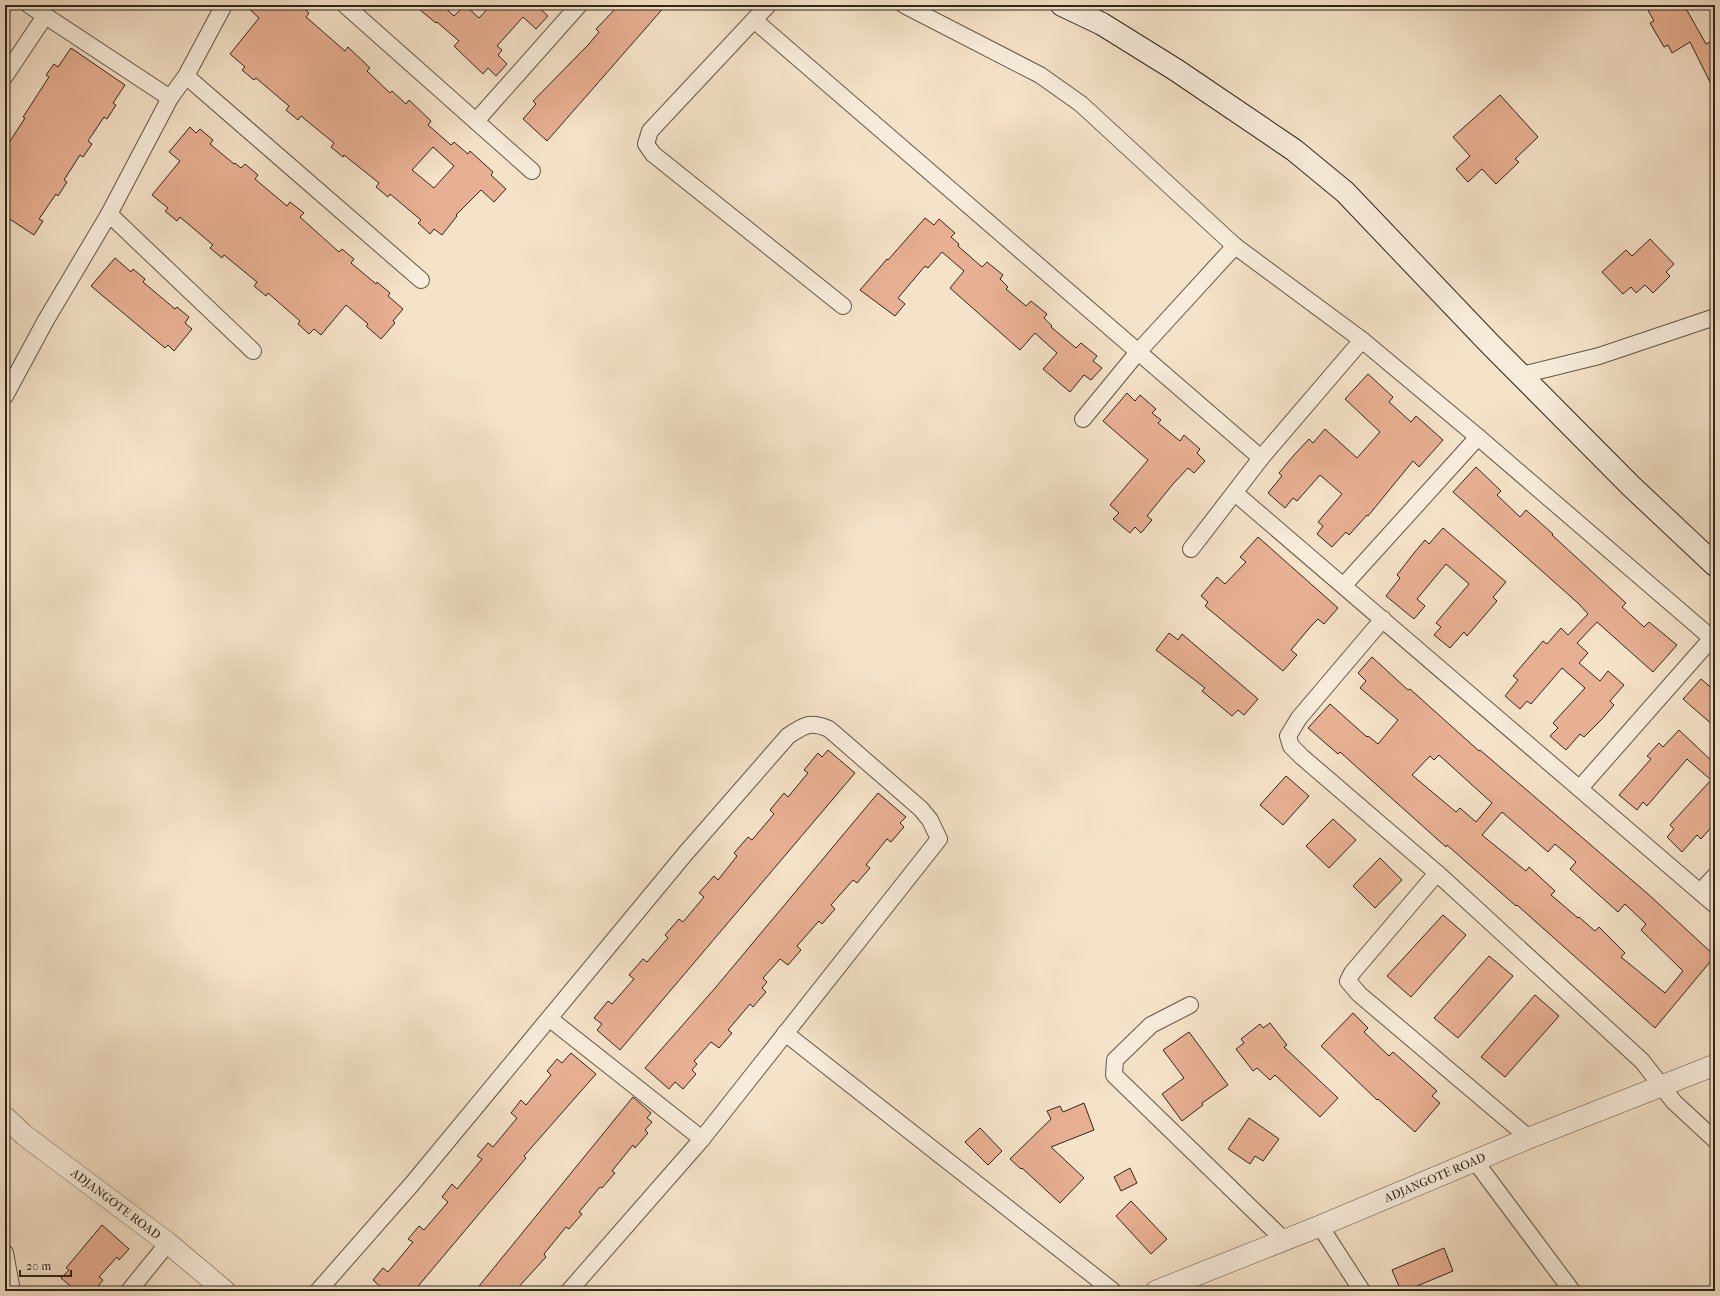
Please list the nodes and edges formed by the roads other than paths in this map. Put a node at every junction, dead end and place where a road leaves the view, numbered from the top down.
1 (29, 5) edge
2 (224, 5) edge
3 (345, 5) edge
4 (579, 5) edge
5 (768, 5) edge
6 (904, 5) edge
7 (1062, 5) edge
8 (45, 16) junction
9 (754, 20) junction
10 (5, 76) edge
11 (186, 76) junction
12 (170, 98) junction
13 (476, 122) junction
14 (532, 171) dead end
15 (109, 214) junction
16 (1235, 246) junction
17 (421, 280) dead end
18 (843, 306) dead end
19 (1715, 317) edge
20 (1362, 340) junction
21 (253, 351) dead end
22 (1138, 352) junction
23 (1522, 374) junction
24 (5, 396) edge
25 (1083, 419) dead end
26 (1478, 437) junction
27 (1261, 458) junction
28 (1235, 493) junction
29 (1191, 549) dead end
30 (1715, 565) edge
31 (1344, 585) junction
32 (1383, 619) junction
33 (1714, 640) edge
34 (1580, 788) junction
35 (1437, 873) junction
36 (1715, 876) edge
37 (1700, 892) junction
38 (1715, 905) edge
39 (1190, 1005) dead end
40 (550, 1019) junction
41 (784, 1033) junction
42 (1715, 1065) edge
43 (1662, 1087) junction
44 (5, 1117) edge
45 (1529, 1138) junction
46 (702, 1139) junction
47 (1715, 1140) edge
48 (1475, 1161) junction
49 (1320, 1226) junction
50 (1284, 1240) junction
51 (168, 1243) junction
52 (5, 1253) edge
53 (12, 1291) edge
54 (129, 1291) edge
55 (226, 1291) edge
56 (318, 1291) edge
57 (569, 1291) edge
58 (1113, 1291) edge
59 (1156, 1291) edge
60 (1362, 1291) edge
61 (1572, 1291) edge

1 - 8 street
2 - 11 street
3 - 13 street
4 - 13 street
5 - 9 street
6 - 16 street
7 - 23 main road
8 - 10 street
8 - 12 street
9 - 18 street
9 - 22 street
11 - 12 street
11 - 17 street
12 - 15 street
13 - 14 street
15 - 21 street
15 - 24 street
16 - 20 street
16 - 22 street
19 - 23 street
20 - 26 street
20 - 27 street
22 - 25 street
22 - 27 street
23 - 30 main road
26 - 31 street
26 - 33 street
27 - 28 street
28 - 29 street
28 - 31 street
31 - 32 street
32 - 34 street
32 - 35 street
33 - 34 street
34 - 37 street
35 - 43 street
35 - 45 street
36 - 37 street
37 - 38 street
39 - 50 street
40 - 41 street
40 - 46 street
40 - 56 street
41 - 46 street
41 - 58 street
42 - 43 street, ADJANGOTE ROAD
43 - 45 street, ADJANGOTE ROAD
43 - 47 street
44 - 51 street, ADJANGOTE ROAD
45 - 48 street, ADJANGOTE ROAD
46 - 57 street
48 - 49 street, ADJANGOTE ROAD
48 - 61 street
49 - 50 street, ADJANGOTE ROAD
49 - 60 street
50 - 59 street, ADJANGOTE ROAD
51 - 54 street
51 - 55 street, ADJANGOTE ROAD
52 - 53 street

